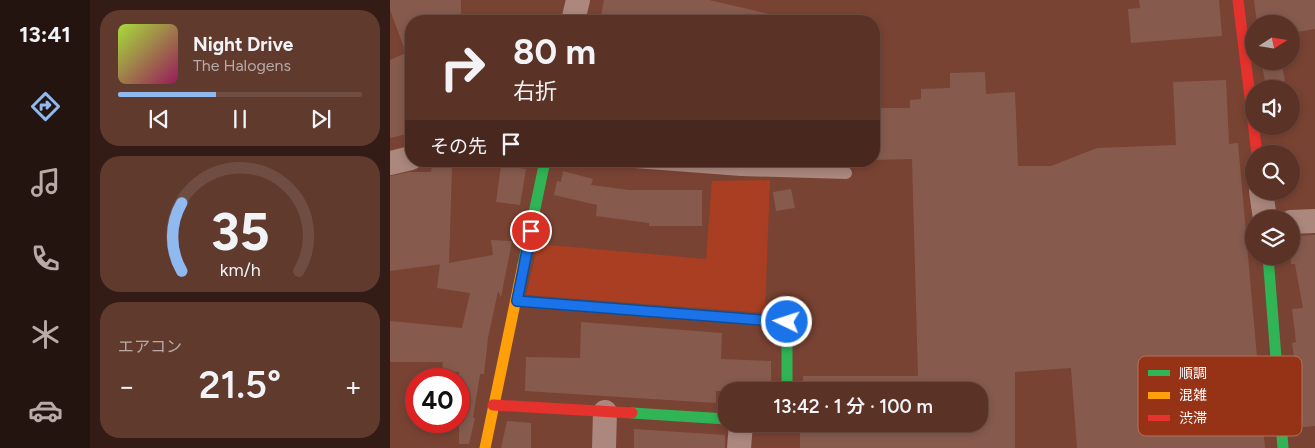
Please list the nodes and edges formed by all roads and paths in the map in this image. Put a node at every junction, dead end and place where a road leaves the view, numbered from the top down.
1 (578, 0) edge
2 (1238, 0) edge
3 (575, 15) edge
4 (1256, 145) edge
5 (405, 159) edge
6 (390, 163) edge
7 (544, 167) edge
8 (712, 167) edge
9 (846, 173) dead end
10 (1315, 221) edge
11 (1300, 222) edge
12 (1269, 265) edge
13 (517, 301) junction
14 (1276, 356) edge
15 (787, 382) edge
16 (493, 406) junction
17 (605, 412) junction
18 (718, 419) edge
19 (740, 432) edge
20 (486, 448) edge
21 (604, 448) edge
22 (739, 448) edge

1 - 3 street
2 - 4 street
5 - 6 street
7 - 13 street
8 - 9 lane
10 - 11 street
12 - 14 street
13 - 15 street
13 - 16 street
16 - 17 street
16 - 20 street
17 - 18 street
17 - 21 street
19 - 22 street

